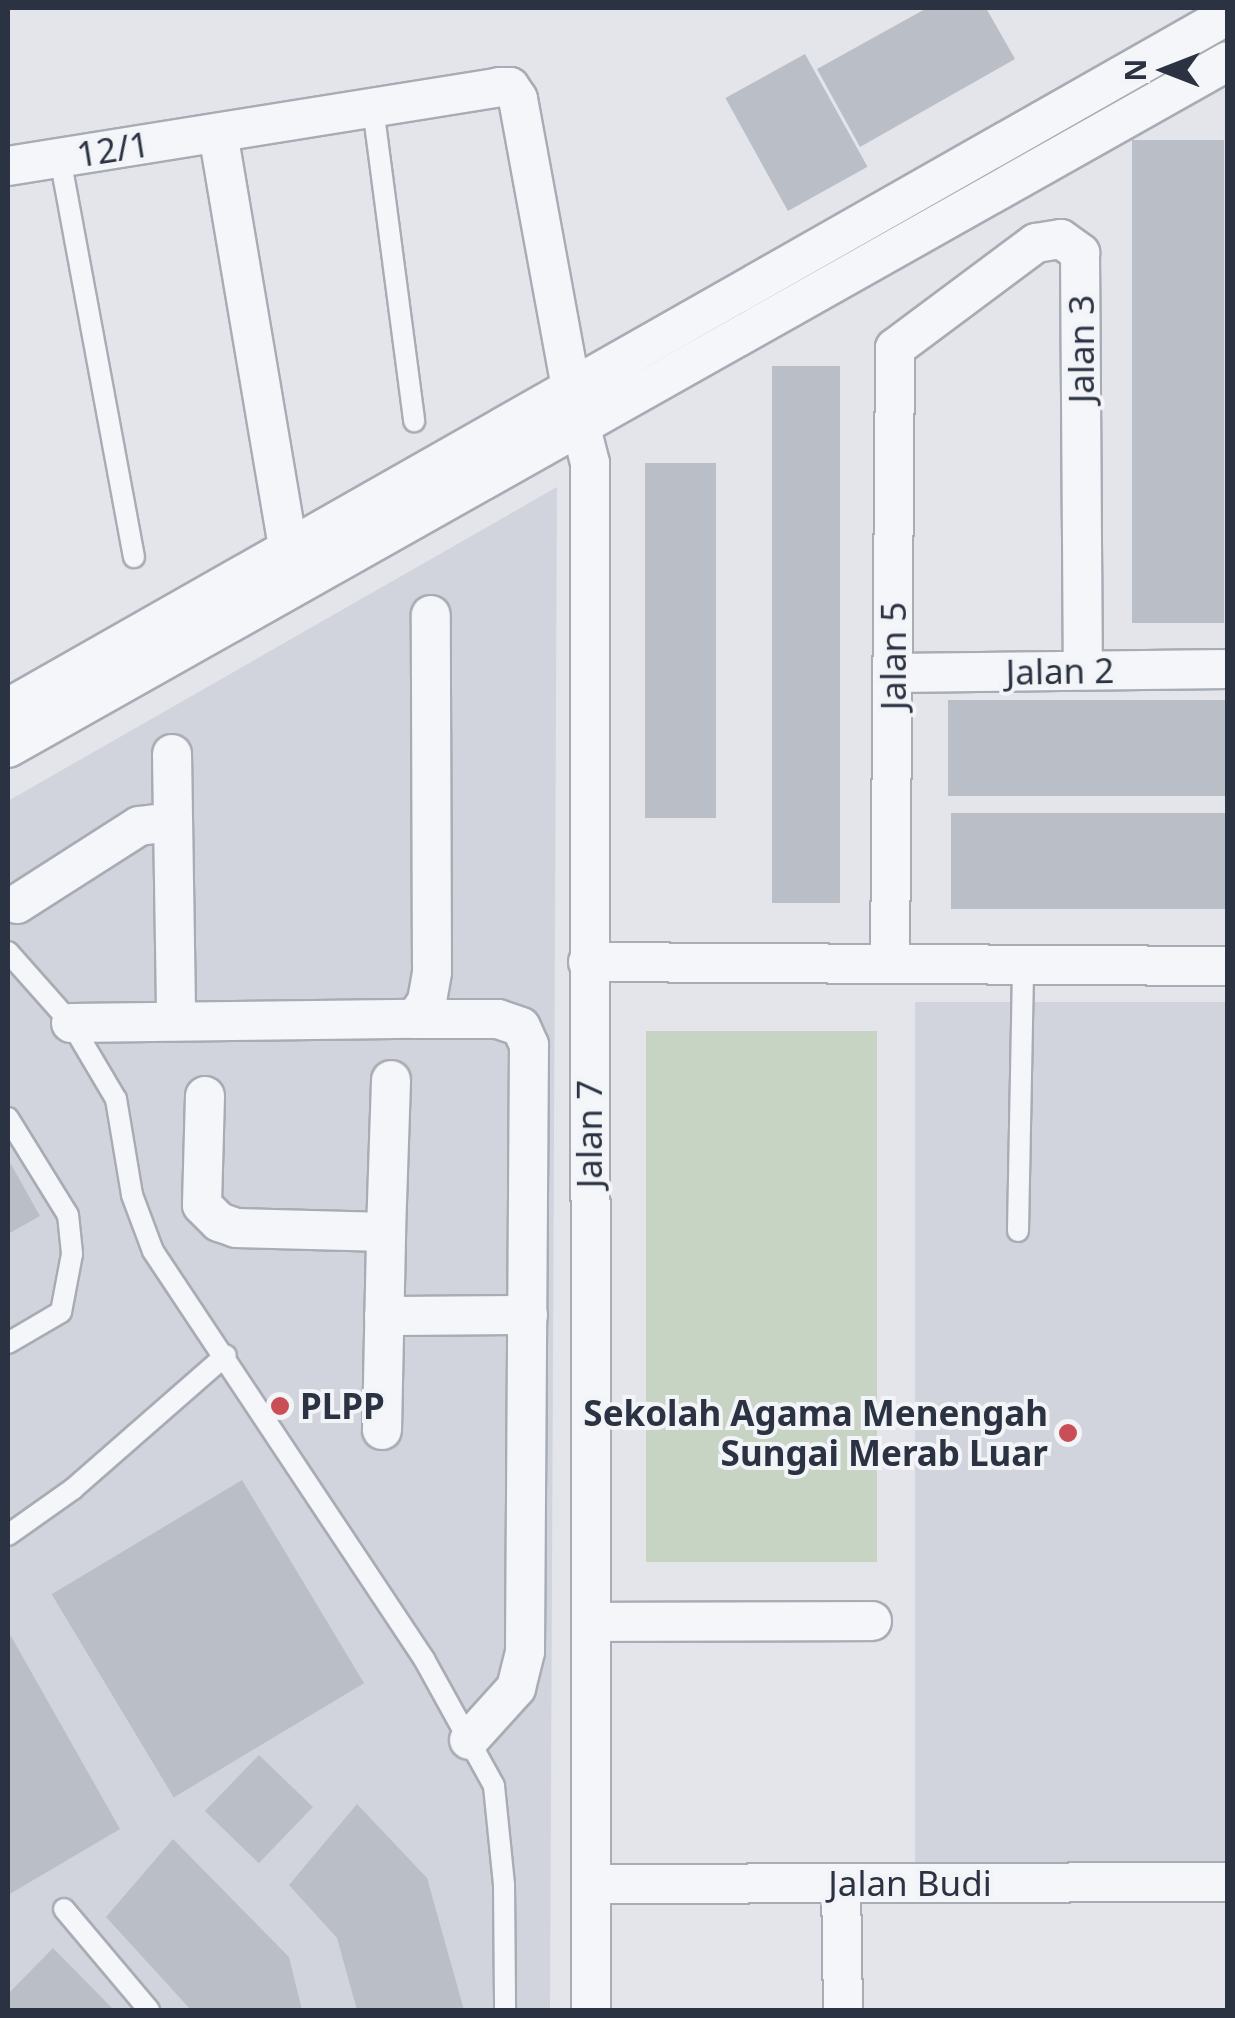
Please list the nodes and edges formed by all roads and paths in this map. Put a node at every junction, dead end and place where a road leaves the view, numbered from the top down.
1 (1228, 15) edge
2 (1228, 61) edge
3 (373, 108) junction
4 (218, 133) junction
5 (60, 158) junction
6 (8, 166) edge
7 (895, 348) joint
8 (571, 388) junction
9 (414, 421) dead end
10 (581, 426) junction
11 (288, 549) junction
12 (134, 557) dead end
13 (432, 615) dead end
14 (1228, 669) edge
15 (1083, 670) junction
16 (892, 673) junction
17 (12, 719) edge
18 (172, 754) dead end
19 (173, 822) junction
20 (16, 904) dead end
21 (8, 952) edge
22 (588, 962) junction
23 (890, 964) junction
24 (1023, 965) junction
25 (1228, 966) edge
26 (415, 1018) junction
27 (176, 1019) junction
28 (71, 1023) junction
29 (391, 1080) dead end
30 (205, 1096) dead end
31 (8, 1118) edge
32 (1018, 1231) dead end
33 (386, 1232) junction
34 (528, 1315) junction
35 (384, 1316) junction
36 (8, 1343) edge
37 (226, 1355) junction
38 (382, 1430) dead end
39 (10, 1527) edge
40 (872, 1621) dead end
41 (593, 1622) junction
42 (469, 1740) junction
43 (1228, 1882) edge
44 (841, 1883) junction
45 (592, 1884) junction
46 (64, 1908) dead end
47 (149, 2010) edge
48 (505, 2010) edge
49 (591, 2010) edge
50 (843, 2010) edge

1 - 8 street
2 - 10 street
3 - 4 street, 12/1
3 - 8 street, Jalan 7
3 - 9 lane
4 - 5 street, 12/1
4 - 11 street
5 - 6 street, 12/1
5 - 12 lane
7 - 15 street, Jalan 3
7 - 16 street, Jalan 5
8 - 10 street, Jalan 7
8 - 11 street
10 - 17 street
10 - 22 street, Jalan 7
11 - 17 street
13 - 26 street
14 - 15 street, Jalan 2
15 - 16 street, Jalan 2
16 - 23 street, Jalan 5
18 - 19 street
19 - 20 street
19 - 27 street
21 - 28 lane
22 - 23 street
22 - 41 street, Jalan 7
23 - 24 street
24 - 25 street
24 - 32 lane
26 - 27 street
26 - 34 street
27 - 28 street
28 - 37 lane
29 - 33 street
30 - 33 street
31 - 36 lane
33 - 35 street
34 - 35 street
34 - 42 street
35 - 38 street
37 - 39 lane
37 - 42 lane
40 - 41 street
41 - 45 street, Jalan 7
42 - 48 lane
43 - 44 street, Jalan Budi
44 - 45 street, Jalan Budi
44 - 50 street
45 - 49 street, Jalan 7
46 - 47 lane

